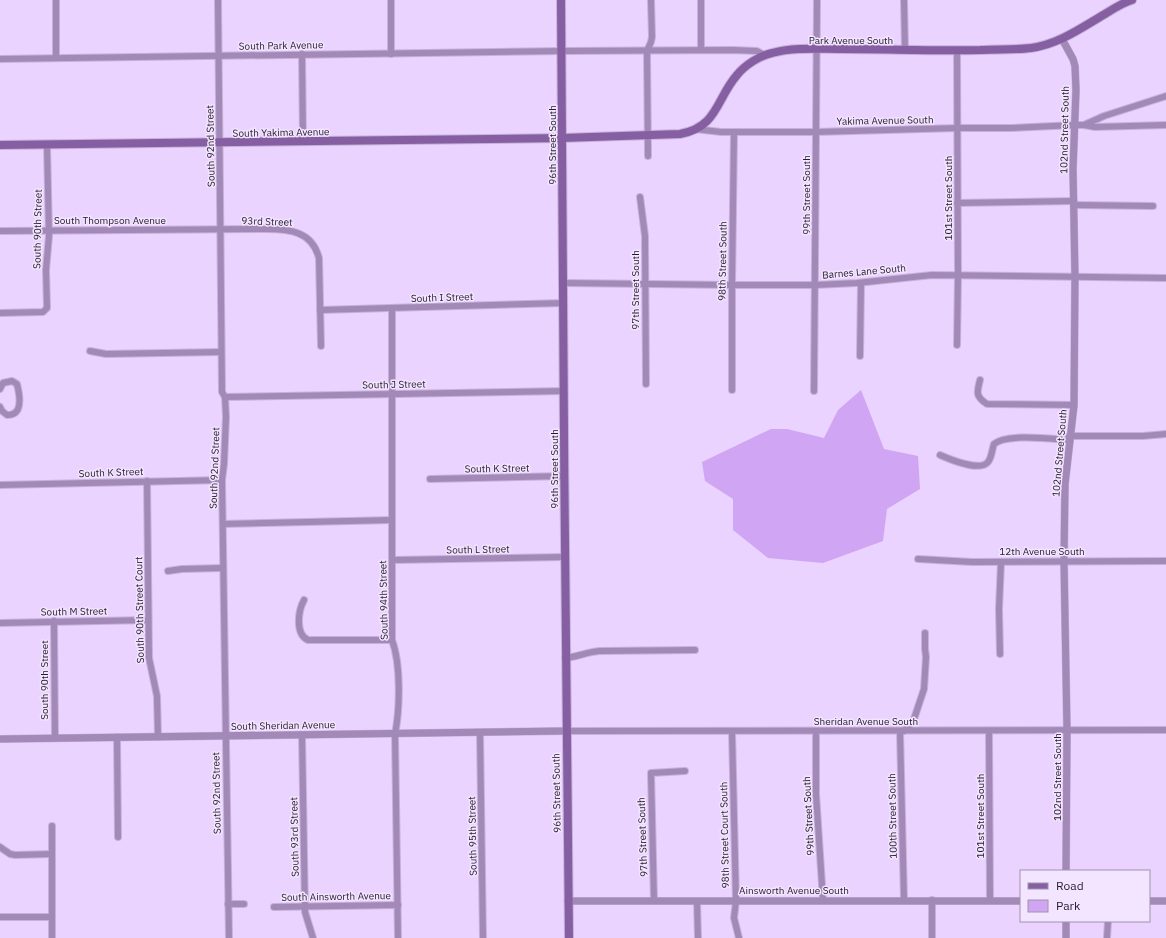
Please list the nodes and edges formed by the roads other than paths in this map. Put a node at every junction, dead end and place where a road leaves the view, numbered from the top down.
1 (56, 0) edge
2 (218, 0) edge
3 (391, 0) edge
4 (561, 0) edge
5 (651, 0) edge
6 (701, 0) edge
7 (816, 0) edge
8 (904, 0) edge
9 (1132, 0) edge
10 (1062, 39) junction
11 (701, 50) junction
12 (816, 50) junction
13 (905, 50) junction
14 (957, 50) junction
15 (562, 51) junction
16 (647, 51) junction
17 (302, 54) junction
18 (390, 54) junction
19 (764, 55) junction
20 (219, 56) junction
21 (56, 58) junction
22 (0, 59) edge
23 (1166, 96) edge
24 (1075, 125) junction
25 (1084, 125) junction
26 (1166, 125) edge
27 (958, 128) junction
28 (695, 129) junction
29 (734, 132) junction
30 (816, 132) junction
31 (648, 136) junction
32 (562, 138) junction
33 (303, 141) junction
34 (220, 143) junction
35 (0, 145) edge
36 (47, 145) junction
37 (648, 156) dead end
38 (640, 196) dead end
39 (957, 203) junction
40 (1074, 203) junction
41 (1153, 206) dead end
42 (48, 230) junction
43 (220, 230) junction
44 (0, 231) edge
45 (958, 275) junction
46 (1075, 277) junction
47 (1166, 278) edge
48 (564, 283) junction
49 (861, 283) junction
50 (645, 284) junction
51 (815, 285) junction
52 (732, 286) junction
53 (564, 304) junction
54 (392, 309) junction
55 (320, 310) junction
56 (0, 313) edge
57 (957, 345) dead end
58 (321, 346) dead end
59 (90, 351) dead end
60 (221, 352) junction
61 (860, 356) dead end
62 (980, 380) dead end
63 (646, 384) dead end
64 (0, 389) edge
65 (732, 390) dead end
66 (564, 391) junction
67 (814, 391) dead end
68 (392, 394) junction
69 (225, 397) junction
70 (1074, 405) junction
71 (0, 407) edge
72 (1166, 434) edge
73 (1069, 438) junction
74 (940, 455) dead end
75 (564, 476) junction
76 (430, 479) dead end
77 (222, 480) junction
78 (146, 481) junction
79 (0, 485) edge
80 (392, 520) junction
81 (223, 524) junction
82 (564, 557) junction
83 (393, 560) junction
84 (918, 560) dead end
85 (1064, 561) junction
86 (1166, 561) edge
87 (1001, 562) junction
88 (223, 568) junction
89 (168, 571) dead end
90 (304, 600) dead end
91 (148, 620) junction
92 (54, 621) junction
93 (0, 622) edge
94 (925, 633) dead end
95 (392, 640) junction
96 (695, 650) dead end
97 (1000, 654) dead end
98 (564, 658) junction
99 (1166, 730) edge
100 (565, 731) junction
101 (732, 731) junction
102 (816, 731) junction
103 (902, 731) junction
104 (989, 731) junction
105 (1067, 731) junction
106 (480, 733) junction
107 (395, 734) junction
108 (302, 735) junction
109 (225, 736) junction
110 (117, 737) junction
111 (158, 737) junction
112 (55, 738) junction
113 (0, 739) edge
114 (685, 771) dead end
115 (52, 826) dead end
116 (118, 837) dead end
117 (0, 847) edge
118 (52, 854) junction
119 (1066, 870) edge
120 (823, 900) junction
121 (904, 900) junction
122 (932, 900) junction
123 (568, 901) junction
124 (654, 901) junction
125 (697, 901) junction
126 (736, 901) junction
127 (990, 901) junction
128 (1020, 901) edge
129 (1150, 901) edge
130 (1166, 901) edge
131 (228, 904) junction
132 (244, 904) dead end
133 (398, 905) junction
134 (305, 906) junction
135 (274, 907) dead end
136 (0, 917) edge
137 (52, 917) junction
138 (1066, 922) edge
139 (1108, 922) edge
140 (52, 938) edge
141 (229, 938) edge
142 (313, 938) edge
143 (398, 938) edge
144 (483, 938) edge
145 (569, 938) edge
146 (698, 938) edge
147 (739, 938) edge
148 (932, 938) edge
149 (1066, 938) edge
150 (1107, 938) edge

1 - 21 street
2 - 20 street, South 92nd Street
3 - 18 street
4 - 15 main road, 96th Street South
5 - 16 street
6 - 11 street
7 - 12 street, 99th Street South
8 - 13 street
9 - 10 main road, Park Avenue South
10 - 14 main road, Park Avenue South
10 - 24 street, 102nd Street South
11 - 16 street, Park Avenue South
11 - 19 street, Park Avenue South
12 - 13 main road, Park Avenue South
12 - 19 main road, Park Avenue South
12 - 30 street, 99th Street South
13 - 14 main road, Park Avenue South
14 - 27 street, 101st Street South
15 - 16 street, Park Avenue South
15 - 18 street, South Park Avenue
15 - 32 main road, 96th Street South
16 - 31 street
17 - 18 street, South Park Avenue
17 - 20 street, South Park Avenue
17 - 33 street
19 - 28 main road, Yakima Avenue South
20 - 21 street, South Park Avenue
20 - 34 street, South 92nd Street
21 - 22 street, South Park Avenue
23 - 25 street
24 - 25 street, Yakima Avenue South
24 - 27 street, Yakima Avenue South
24 - 40 street, 102nd Street South
25 - 26 street, Yakima Avenue South
27 - 30 street, Yakima Avenue South
27 - 39 street, 101st Street South
28 - 29 street, Yakima Avenue South
28 - 31 main road, Yakima Avenue South
29 - 30 street, Yakima Avenue South
29 - 52 street, 98th Street South
30 - 51 street, 99th Street South
31 - 32 main road, Yakima Avenue South
31 - 37 street
32 - 33 main road, South Yakima Avenue
32 - 48 main road, 96th Street South
33 - 34 main road, South Yakima Avenue
34 - 36 main road, South Yakima Avenue
34 - 43 street, South 92nd Street
35 - 36 main road, South Yakima Avenue
36 - 42 street, South 90th Street
38 - 50 street, 97th Street South
39 - 40 street
39 - 45 street, 101st Street South
40 - 41 street
40 - 46 street, 102nd Street South
42 - 43 street, South Thompson Avenue
42 - 44 street, South Thompson Avenue
42 - 56 street, South 90th Street
43 - 55 street, 93rd Street
43 - 60 street, South 92nd Street
45 - 46 street, Barnes Lane South
45 - 49 street, Barnes Lane South
45 - 57 street, 101st Street South
46 - 47 street, Barnes Lane South
46 - 70 street, 102nd Street South
48 - 50 street, Barnes Lane South
48 - 53 main road, 96th Street South
49 - 51 street, Barnes Lane South
49 - 61 street
50 - 52 street, Barnes Lane South
50 - 63 street, 97th Street South
51 - 52 street, Barnes Lane South
51 - 67 street, 99th Street South
52 - 65 street, 98th Street South
53 - 54 street, South I Street
53 - 66 main road, 96th Street South
54 - 55 street, South I Street
54 - 68 street, South 94th Street
55 - 58 street
59 - 60 street
60 - 69 street, South 92nd Street
62 - 70 street
64 - 71 street
66 - 68 street, South J Street
66 - 75 main road, 96th Street South
68 - 69 street, South J Street
68 - 80 street, South 94th Street
69 - 77 street, South 92nd Street
70 - 73 street, 102nd Street South
72 - 73 street
73 - 74 street
73 - 85 street, 102nd Street South
75 - 76 street, South K Street
75 - 82 main road, 96th Street South
77 - 78 street, South K Street
77 - 81 street, South 92nd Street
78 - 79 street, South K Street
78 - 91 street, South 90th Street Court
80 - 81 street
80 - 83 street, South 94th Street
81 - 88 street, South 92nd Street
82 - 83 street, South L Street
82 - 98 main road, 96th Street South
83 - 95 street, South 94th Street
84 - 87 street, 12th Avenue South
85 - 86 street, 12th Avenue South
85 - 87 street, 12th Avenue South
85 - 105 street, 102nd Street South
87 - 97 street
88 - 89 street
88 - 109 street, South 92nd Street
90 - 95 street
91 - 92 street, South M Street
91 - 111 street, South 90th Street Court
92 - 93 street, South M Street
92 - 112 street, South 90th Street
94 - 103 street
95 - 107 street, South 94th Street
96 - 98 street
98 - 100 main road, 96th Street South
99 - 105 street, Sheridan Avenue South
100 - 101 street, Sheridan Avenue South
100 - 106 street, South Sheridan Avenue
100 - 123 main road, 96th Street South
101 - 102 street, Sheridan Avenue South
101 - 126 street, 98th Street Court South
102 - 103 street, Sheridan Avenue South
102 - 120 street, 99th Street South
103 - 104 street, Sheridan Avenue South
103 - 121 street, 100th Street South
104 - 105 street, Sheridan Avenue South
104 - 127 street, 101st Street South
105 - 119 street, 102nd Street South
106 - 107 street, South Sheridan Avenue
106 - 144 street, South 95th Street
107 - 108 street, South Sheridan Avenue
107 - 133 street, South 94th Street
108 - 109 street, South Sheridan Avenue
108 - 134 street, South 93rd Street
109 - 111 street, South Sheridan Avenue
109 - 131 street, South 92nd Street
110 - 111 street, South Sheridan Avenue
110 - 112 street, South Sheridan Avenue
110 - 116 street
112 - 113 street, South Sheridan Avenue
114 - 124 street, 97th Street South
115 - 118 street
117 - 118 street
118 - 137 street
120 - 121 street, Ainsworth Avenue South
120 - 126 street, Ainsworth Avenue South
121 - 122 street, Ainsworth Avenue South
122 - 127 street, Ainsworth Avenue South
122 - 148 street
123 - 124 street, Ainsworth Avenue South
123 - 145 main road, 96th Street South
124 - 125 street, Ainsworth Avenue South
125 - 126 street, Ainsworth Avenue South
125 - 146 street
126 - 147 street, 98th Street Court South
127 - 128 street, Ainsworth Avenue South
129 - 130 street
131 - 132 street
131 - 141 street, South 92nd Street
133 - 134 street, South Ainsworth Avenue
133 - 143 street, South 94th Street
134 - 135 street, South Ainsworth Avenue
134 - 142 street, South 93rd Street
136 - 137 street
137 - 140 street
138 - 149 street
139 - 150 street

